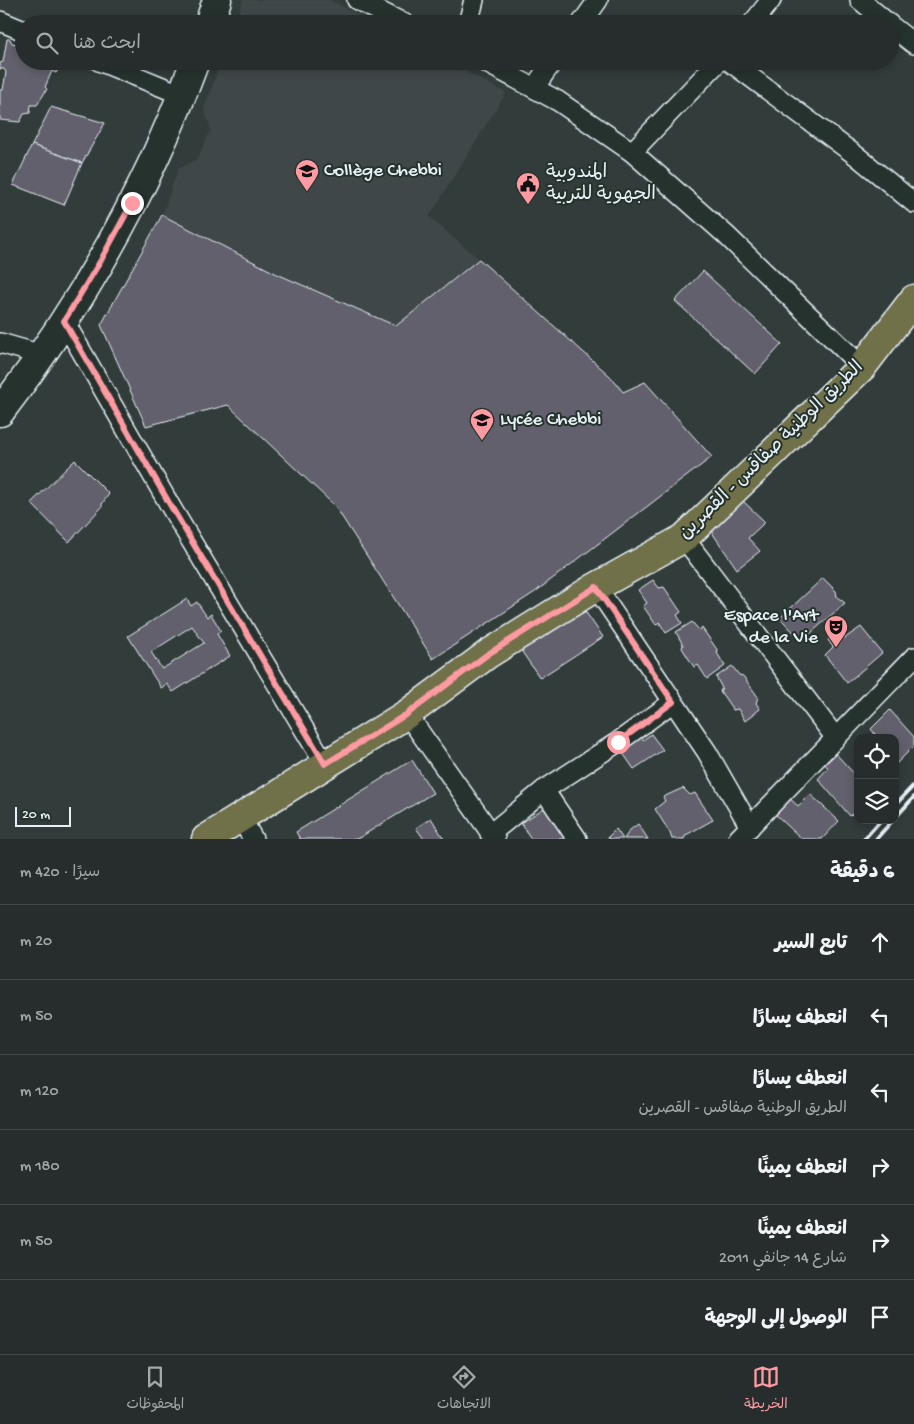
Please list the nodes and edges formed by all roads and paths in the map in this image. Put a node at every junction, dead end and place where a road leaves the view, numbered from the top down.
1 (217, 0) edge
2 (357, 0) edge
3 (474, 0) edge
4 (598, 0) edge
5 (771, 0) edge
6 (860, 0) edge
7 (212, 15) edge
8 (387, 15) edge
9 (470, 15) edge
10 (587, 15) edge
11 (759, 15) edge
12 (879, 15) edge
13 (0, 21) edge
14 (15, 27) edge
15 (899, 32) edge
16 (914, 44) edge
17 (121, 70) edge
18 (192, 70) edge
19 (500, 70) edge
20 (547, 70) edge
21 (710, 70) edge
22 (741, 70) edge
23 (534, 88) junction
24 (182, 95) junction
25 (632, 152) junction
26 (914, 202) edge
27 (914, 299) edge
28 (64, 321) junction
29 (0, 343) edge
30 (42, 356) junction
31 (862, 367) junction
32 (0, 412) edge
33 (684, 538) junction
34 (596, 587) junction
35 (914, 657) edge
36 (673, 702) junction
37 (407, 714) junction
38 (835, 737) junction
39 (325, 764) junction
40 (544, 790) junction
41 (247, 828) edge
42 (744, 833) edge
43 (493, 836) edge
44 (206, 839) edge
45 (577, 839) edge

1 - 7 main road
2 - 8 street
3 - 9 street
4 - 10 street
5 - 11 street
6 - 12 street
13 - 14 street
15 - 16 street
17 - 24 street
18 - 24 main road
19 - 23 street
20 - 23 street
21 - 25 street
22 - 26 street
23 - 25 street
24 - 28 main road
25 - 31 street
27 - 31 main road, الطريق الوطنية صفاقس - القصرين
28 - 30 main road
28 - 39 street
29 - 30 street
30 - 32 main road
31 - 33 main road, الطريق الوطنية صفاقس - القصرين
33 - 34 main road, الطريق الوطنية صفاقس - القصرين
33 - 38 street
34 - 36 street
34 - 37 main road, الطريق الوطنية صفاقس - القصرين
35 - 38 street
36 - 40 street
36 - 42 street
37 - 39 main road, الطريق الوطنية صفاقس - القصرين
37 - 43 street
38 - 42 street
39 - 41 main road, الطريق الوطنية صفاقس - القصرين
40 - 43 street
40 - 45 street
41 - 44 main road, الطريق الوطنية صفاقس - القصرين

